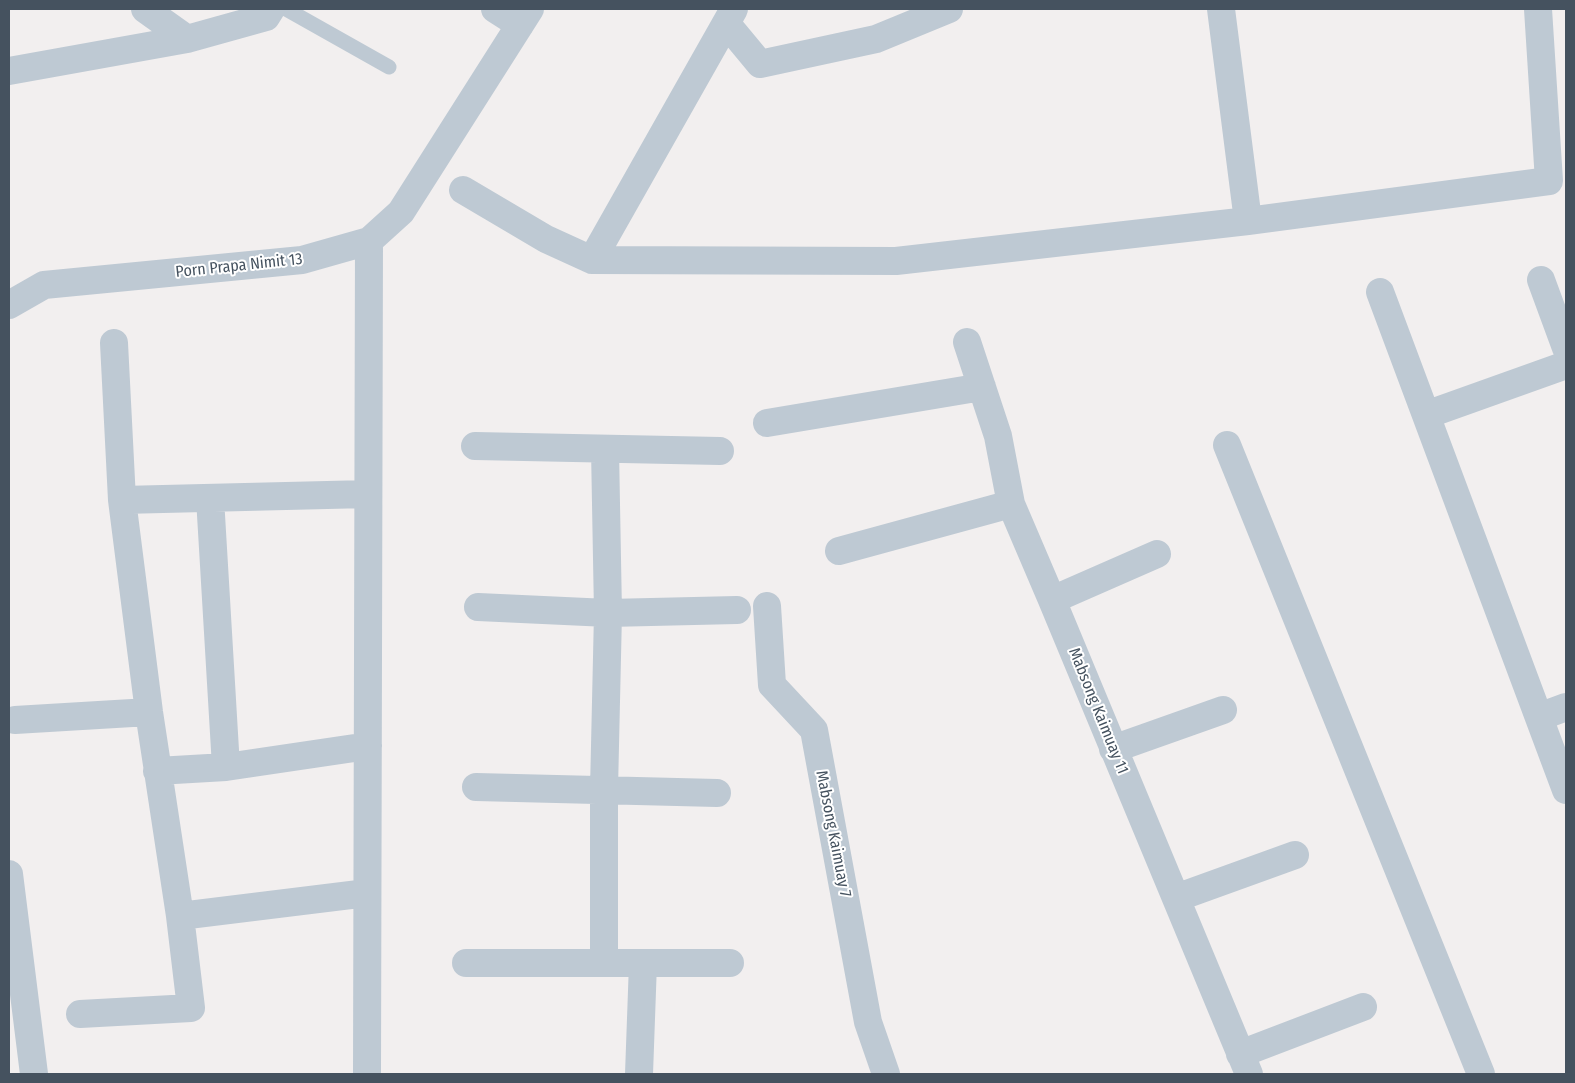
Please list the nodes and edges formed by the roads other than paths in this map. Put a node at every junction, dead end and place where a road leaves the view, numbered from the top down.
1 (145, 9) edge
2 (271, 9) edge
3 (286, 9) edge
4 (496, 9) edge
5 (949, 9) edge
6 (1538, 9) edge
7 (1228, 10) edge
8 (730, 16) edge
9 (525, 17) edge
10 (187, 39) junction
11 (389, 67) dead end
12 (9, 71) edge
13 (462, 190) dead end
14 (1248, 221) junction
15 (369, 241) junction
16 (592, 260) junction
17 (1541, 280) dead end
18 (1380, 292) dead end
19 (9, 305) edge
20 (967, 342) dead end
21 (114, 343) dead end
22 (1566, 348) edge
23 (1566, 364) edge
24 (982, 386) junction
25 (1426, 415) junction
26 (767, 423) dead end
27 (475, 446) dead end
28 (1228, 446) dead end
29 (605, 449) junction
30 (720, 451) dead end
31 (368, 494) junction
32 (210, 498) junction
33 (122, 500) junction
34 (1011, 504) junction
35 (839, 551) dead end
36 (1157, 554) dead end
37 (1052, 600) junction
38 (767, 606) dead end
39 (478, 607) dead end
40 (737, 610) dead end
41 (608, 613) junction
42 (1566, 707) edge
43 (1223, 710) dead end
44 (148, 712) junction
45 (1539, 718) junction
46 (15, 720) dead end
47 (368, 746) junction
48 (1113, 749) junction
49 (226, 767) junction
50 (157, 771) junction
51 (476, 787) dead end
52 (604, 790) junction
53 (1566, 790) edge
54 (716, 793) dead end
55 (1295, 855) dead end
56 (9, 874) edge
57 (367, 893) junction
58 (1176, 898) junction
59 (180, 916) junction
60 (466, 963) dead end
61 (604, 963) junction
62 (642, 963) junction
63 (730, 963) dead end
64 (1363, 1007) dead end
65 (80, 1014) dead end
66 (1245, 1064) edge
67 (34, 1074) edge
68 (367, 1074) edge
69 (639, 1074) edge
70 (886, 1074) edge
71 (1481, 1074) edge

1 - 10 street
2 - 10 street
3 - 11 lane
4 - 9 street
5 - 8 street
6 - 14 street
7 - 14 street
8 - 16 street
9 - 15 street, Porn Prapa Nimit 13
10 - 12 street
13 - 16 street
14 - 16 street
15 - 19 street, Porn Prapa Nimit 13
15 - 31 street
17 - 22 street
18 - 25 street
20 - 24 street, Mabsong Kaimuay 11
21 - 33 street
23 - 25 street
24 - 26 street
24 - 34 street, Mabsong Kaimuay 11
25 - 45 street
27 - 29 street
28 - 71 street
29 - 30 street
29 - 41 street
31 - 32 street
31 - 47 street
32 - 33 street
32 - 49 street
33 - 44 street
34 - 35 street
34 - 37 street, Mabsong Kaimuay 11
36 - 37 street
37 - 48 street, Mabsong Kaimuay 11
38 - 70 street, Mabsong Kaimuay 7
39 - 41 street
40 - 41 street
41 - 52 street
42 - 45 street
43 - 48 street
44 - 46 street
44 - 50 street
45 - 53 street
47 - 49 street
47 - 57 street
48 - 58 street, Mabsong Kaimuay 11
49 - 50 street
50 - 59 street
51 - 52 street
52 - 54 street
52 - 61 street
55 - 58 street
56 - 67 street
57 - 59 street
57 - 68 street
58 - 66 street, Mabsong Kaimuay 11
59 - 65 street
60 - 61 street
61 - 62 street
62 - 63 street
62 - 69 street
64 - 66 street

